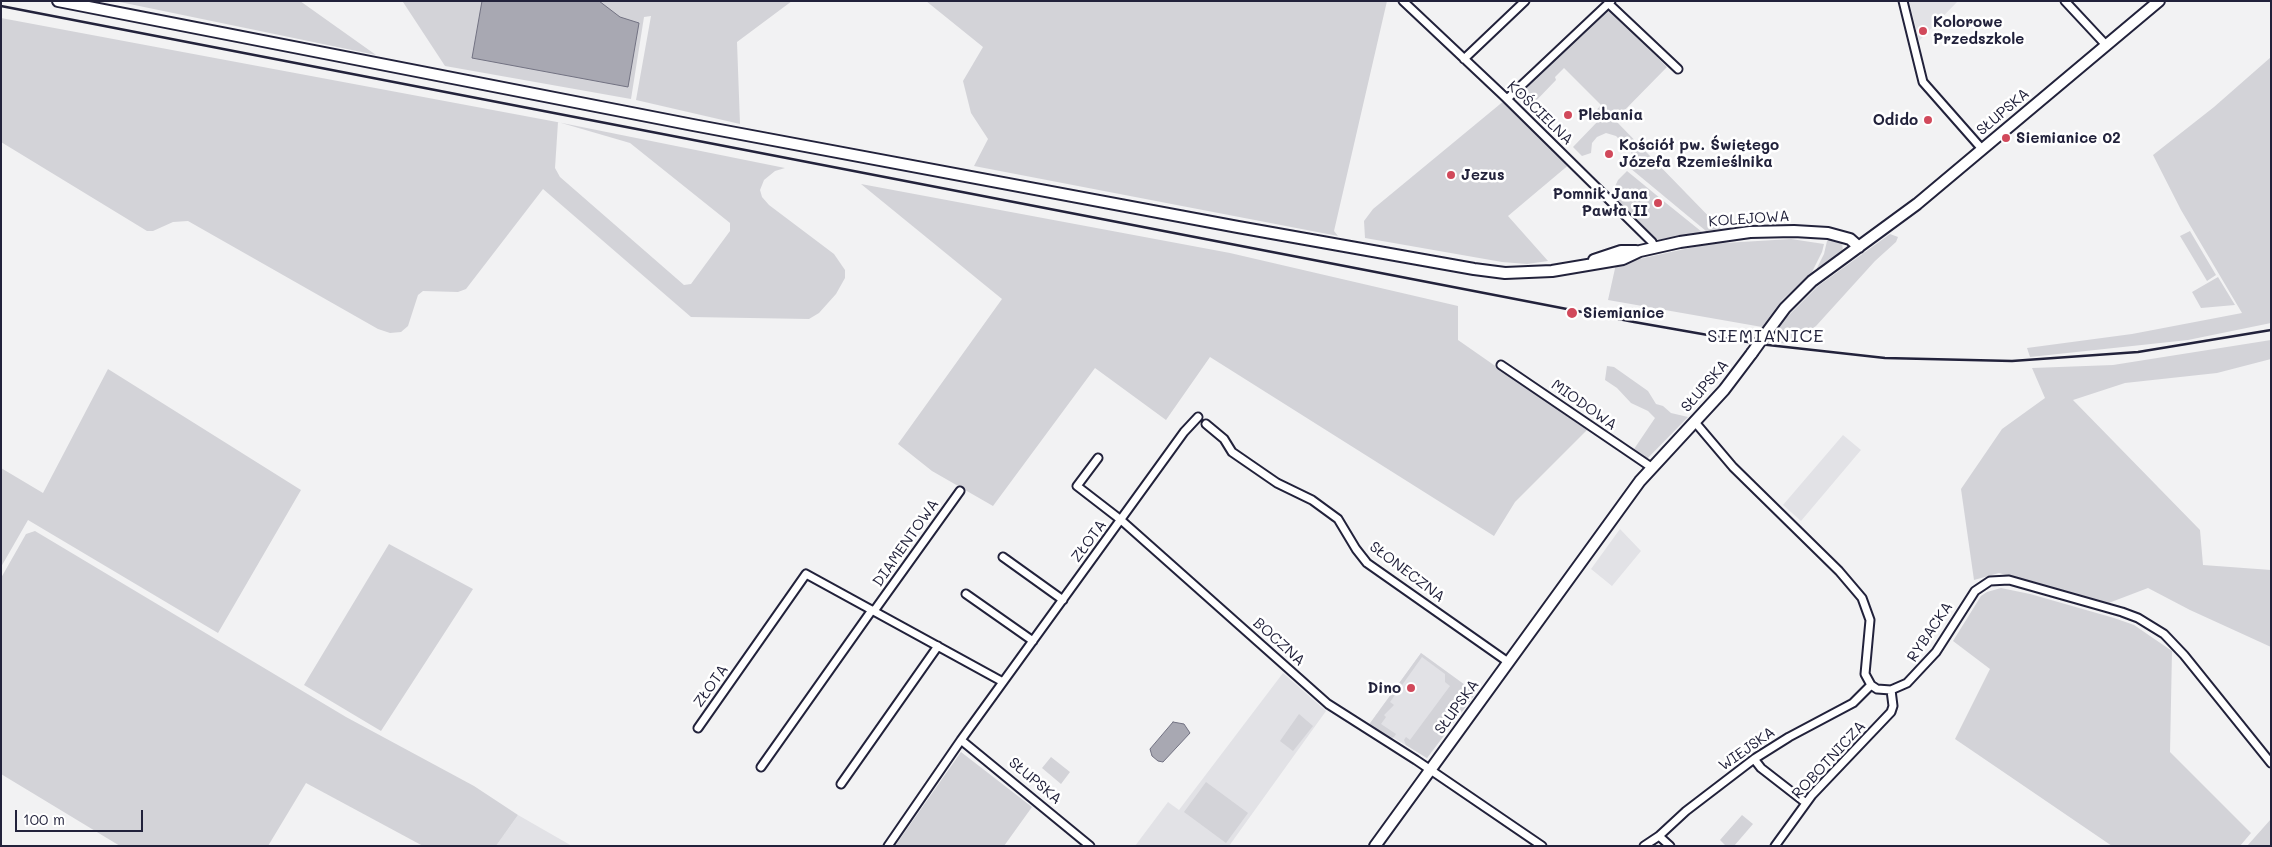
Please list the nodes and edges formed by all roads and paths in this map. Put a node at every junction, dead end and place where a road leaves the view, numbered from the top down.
1 (58, 1) edge
2 (1403, 1) edge
3 (1525, 1) edge
4 (1903, 1) edge
5 (2065, 1) edge
6 (2158, 1) edge
7 (1609, 2) edge
8 (2106, 45) junction
9 (1464, 59) junction
10 (1678, 69) dead end
11 (1507, 99) junction
12 (1982, 149) junction
13 (1859, 247) junction
14 (1655, 248) junction
15 (1501, 365) dead end
16 (1198, 417) dead end
17 (1694, 421) junction
18 (1206, 424) dead end
19 (1098, 458) dead end
20 (1651, 467) junction
21 (960, 491) dead end
22 (1121, 520) junction
23 (1004, 557) dead end
24 (966, 594) dead end
25 (1063, 600) junction
26 (873, 611) junction
27 (1033, 641) junction
28 (938, 646) junction
29 (1508, 662) junction
30 (1003, 682) junction
31 (1871, 685) junction
32 (1891, 690) junction
33 (698, 728) dead end
34 (960, 740) junction
35 (1754, 759) junction
36 (2271, 763) edge
37 (761, 766) dead end
38 (1430, 770) junction
39 (841, 784) dead end
40 (1806, 803) junction
41 (1659, 836) junction
42 (888, 846) edge
43 (1090, 846) edge
44 (1375, 846) edge
45 (1542, 846) edge
46 (1644, 846) edge
47 (1670, 846) edge
48 (1775, 846) edge

1 - 14 street, KOLEJOWA
2 - 9 street, KOŚCIELNA
3 - 9 street
4 - 12 street
5 - 8 street
6 - 8 street, SŁUPSKA
7 - 10 street
7 - 11 street
8 - 12 street, SŁUPSKA
9 - 11 street, KOŚCIELNA
11 - 14 street, KOŚCIELNA
12 - 13 street, SŁUPSKA
13 - 14 street, KOLEJOWA
13 - 17 street, SŁUPSKA, bridge
15 - 20 street, MIODOWA
16 - 22 street, ZŁOTA
17 - 20 street, SŁUPSKA
17 - 31 street
18 - 29 street, SŁONECZNA
19 - 22 street, BOCZNA
20 - 29 street, SŁUPSKA
21 - 26 street, DIAMENTOWA
22 - 25 street, ZŁOTA
22 - 38 street, BOCZNA
23 - 25 street
24 - 27 street
25 - 27 street, ZŁOTA
26 - 28 street, ZŁOTA
26 - 33 street, ZŁOTA
26 - 37 street
27 - 30 street, ZŁOTA
28 - 30 street, ZŁOTA
28 - 39 street
29 - 38 street, SŁUPSKA
30 - 34 street, ZŁOTA
31 - 32 street
31 - 35 street, WIEJSKA
32 - 36 street, RYBACKA
32 - 40 street, ROBOTNICZA
34 - 42 street, ZŁOTA
34 - 43 street, SŁUPSKA
35 - 40 street
35 - 41 street, WIEJSKA
38 - 44 street, SŁUPSKA
38 - 45 street
40 - 48 street, ROBOTNICZA
41 - 46 street, WIEJSKA
41 - 47 street

